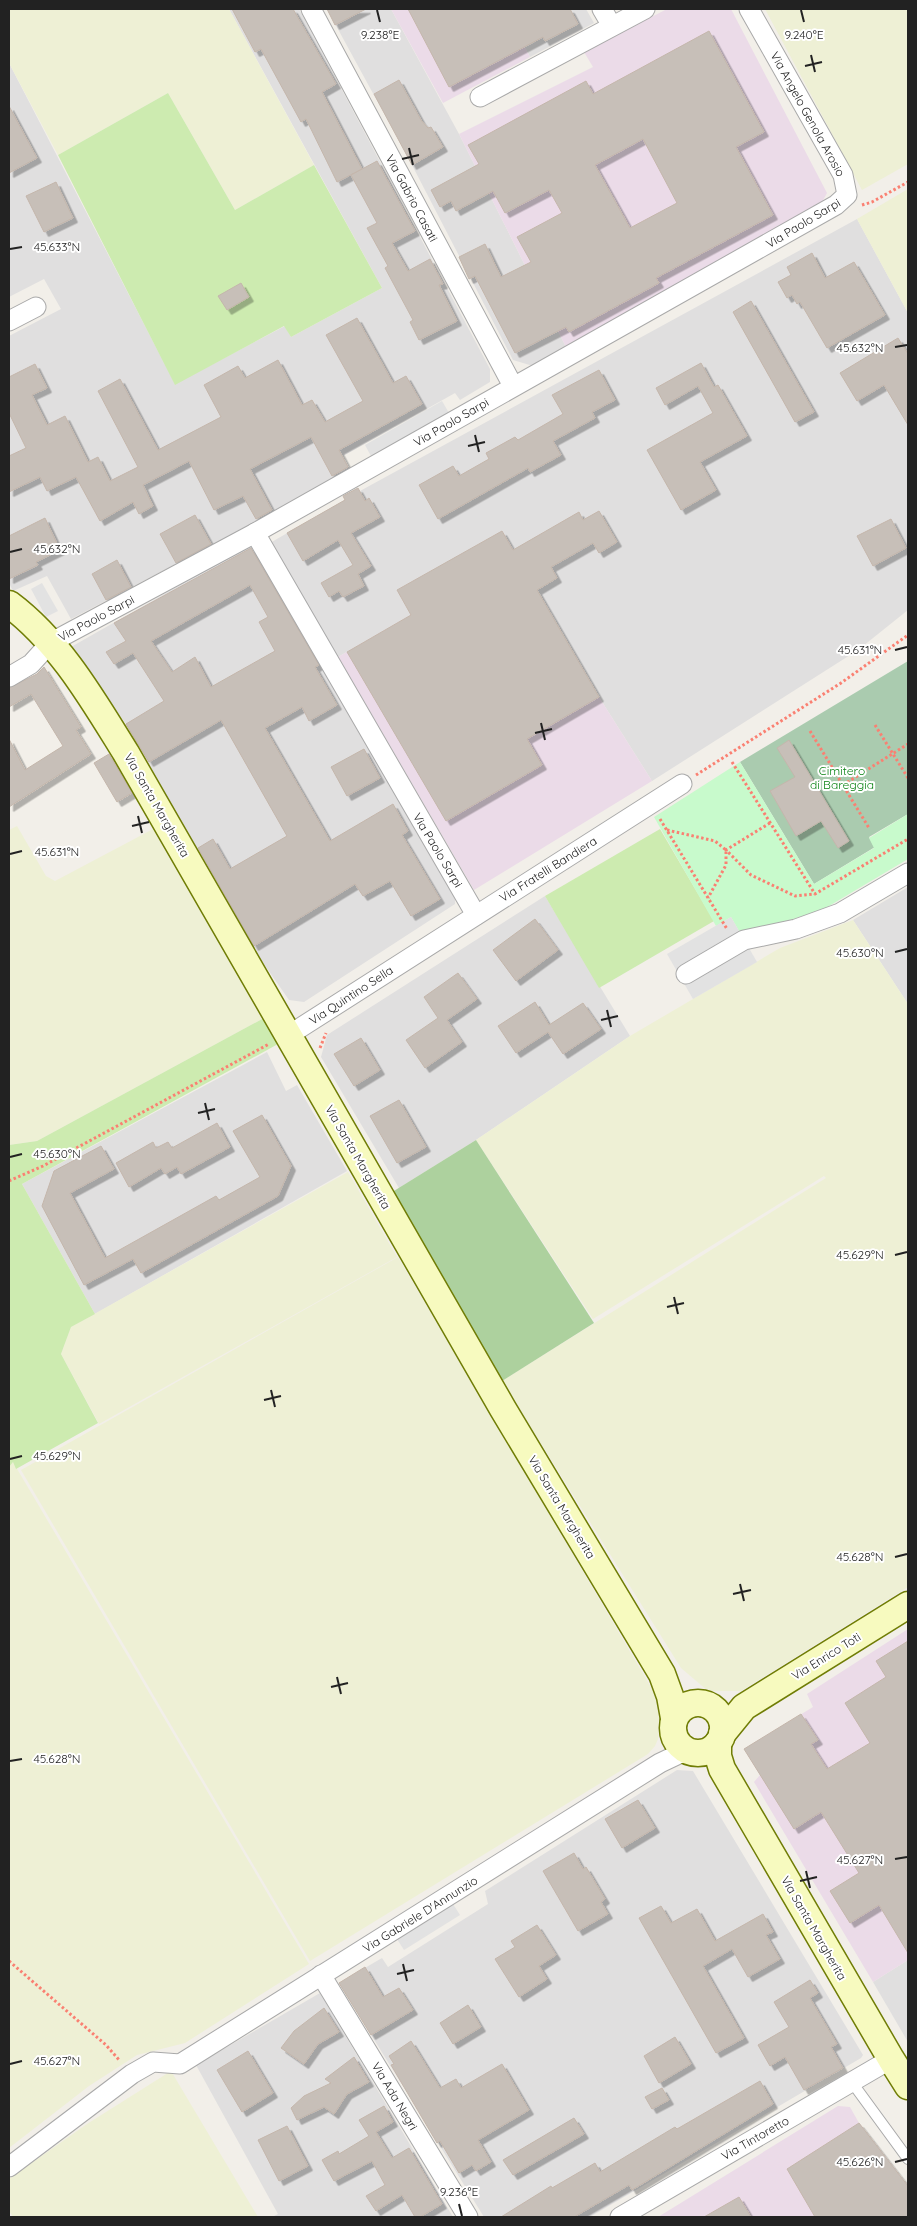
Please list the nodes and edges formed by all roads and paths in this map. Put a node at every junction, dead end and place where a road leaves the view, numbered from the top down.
1 (311, 9) edge
2 (602, 9) edge
3 (645, 9) edge
4 (749, 9) edge
5 (612, 26) junction
6 (480, 97) dead end
7 (908, 182) edge
8 (847, 195) junction
9 (36, 308) dead end
10 (9, 321) edge
11 (513, 386) junction
12 (254, 533) junction
13 (9, 604) edge
14 (908, 635) edge
15 (50, 643) junction
16 (9, 677) edge
17 (875, 725) dead end
18 (810, 731) dead end
19 (908, 744) edge
20 (893, 754) junction
21 (732, 762) dead end
22 (908, 778) edge
23 (682, 784) joint
24 (843, 785) junction
25 (651, 804) junction
26 (770, 823) junction
27 (869, 828) dead end
28 (667, 830) junction
29 (908, 839) edge
30 (726, 850) junction
31 (908, 872) edge
32 (815, 894) junction
33 (708, 898) junction
34 (476, 915) junction
35 (736, 944) junction
36 (414, 955) joint
37 (686, 974) dead end
38 (280, 1039) junction
39 (9, 1180) edge
40 (908, 1605) edge
41 (698, 1732) junction
42 (9, 1961) edge
43 (322, 1976) junction
44 (890, 2059) junction
45 (132, 2074) junction
46 (851, 2082) junction
47 (907, 2083) edge
48 (908, 2159) edge
49 (9, 2167) edge
50 (468, 2217) edge
51 (620, 2217) edge

1 - 11 street, Via Gabrio Casati
2 - 5 street
3 - 5 street
4 - 8 street, Via Angelo Genola Arosio
5 - 6 street
7 - 8 path
8 - 11 street, Via Paolo Sarpi
9 - 10 street
11 - 12 street, Via Paolo Sarpi
12 - 15 street, Via Paolo Sarpi
12 - 34 street, Via Paolo Sarpi
13 - 15 street, Via Santa Margherita
14 - 23 path
15 - 16 street, Via Paolo Sarpi
15 - 38 street, Via Santa Margherita
17 - 20 path
18 - 24 path
19 - 20 path
20 - 22 path
20 - 24 path
21 - 26 path
23 - 25 street, Via Fratelli Bandiera
24 - 27 path
25 - 28 path
25 - 34 street, Via Fratelli Bandiera
26 - 30 path
26 - 32 path
28 - 30 path
28 - 33 path
29 - 32 path
30 - 32 path
30 - 33 path
31 - 35 street
33 - 35 path
34 - 36 street, Via Fratelli Bandiera
35 - 37 street
36 - 38 street, Via Quintino Sella
38 - 39 path
38 - 41 street, Via Santa Margherita
40 - 41 street, Via Enrico Toti
41 - 43 street, Via Gabriele D'Annunzio
41 - 44 street, Via Santa Margherita
42 - 45 path
43 - 45 street, Via Gabriele D'Annunzio
43 - 50 street, Via Ada Negri
44 - 46 street, Via Tintoretto
44 - 47 street, Via Santa Margherita
45 - 49 street
46 - 48 lane
46 - 51 street, Via Tintoretto

